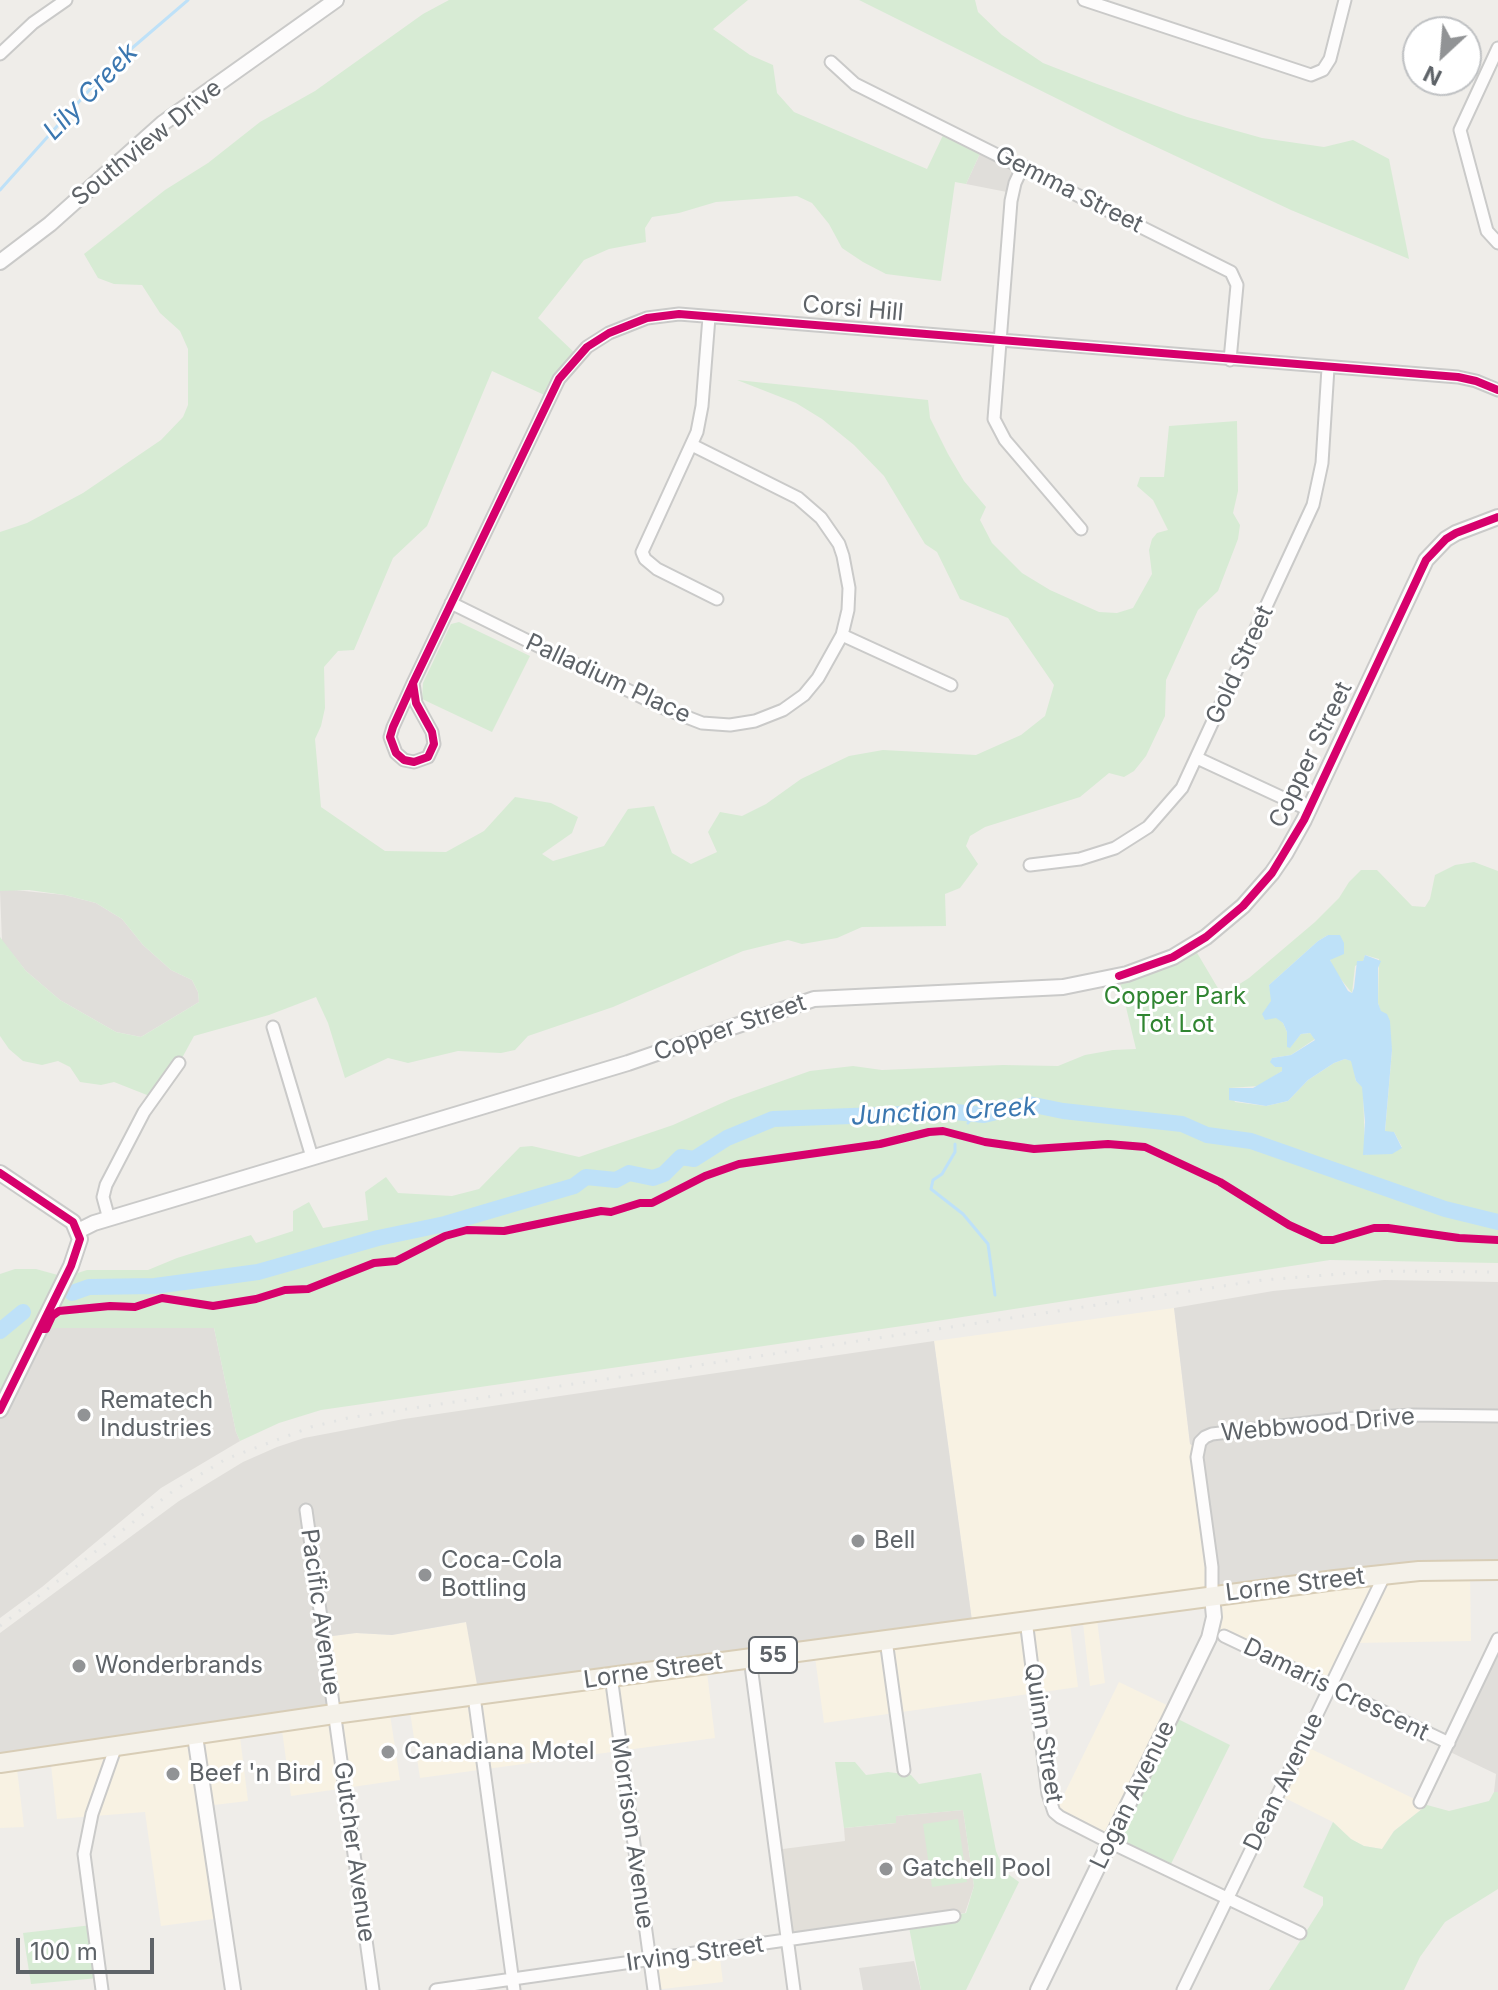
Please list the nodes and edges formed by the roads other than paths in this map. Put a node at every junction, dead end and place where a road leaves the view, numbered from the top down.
1 (66, 0) edge
2 (336, 0) edge
3 (1084, 0) edge
4 (1345, 0) edge
5 (1498, 48) edge
6 (0, 54) edge
7 (831, 62) dead end
8 (1023, 166) junction
9 (1498, 243) edge
10 (0, 262) edge
11 (709, 317) junction
12 (1000, 341) junction
13 (1230, 360) junction
14 (1328, 368) junction
15 (1498, 390) edge
16 (692, 445) junction
17 (1498, 517) edge
18 (1081, 529) dead end
19 (717, 599) dead end
20 (451, 603) junction
21 (842, 635) junction
22 (413, 683) junction
23 (951, 685) dead end
24 (1197, 758) junction
25 (1309, 810) junction
26 (1030, 865) dead end
27 (273, 1027) dead end
28 (179, 1063) dead end
29 (312, 1157) junction
30 (0, 1173) edge
31 (109, 1219) junction
32 (78, 1231) junction
33 (0, 1410) edge
34 (1498, 1416) edge
35 (306, 1510) dead end
36 (1498, 1570) edge
37 (1385, 1574) junction
38 (1212, 1596) junction
39 (1026, 1620) junction
40 (1224, 1636) dead end
41 (1498, 1639) edge
42 (886, 1640) junction
43 (750, 1658) junction
44 (611, 1676) junction
45 (1331, 1687) junction
46 (474, 1696) junction
47 (334, 1714) junction
48 (195, 1736) junction
49 (1449, 1743) junction
50 (116, 1746) junction
51 (0, 1763) edge
52 (904, 1770) dead end
53 (1420, 1802) dead end
54 (1110, 1842) junction
55 (1227, 1898) junction
56 (954, 1916) dead end
57 (1300, 1933) dead end
58 (787, 1942) junction
59 (650, 1961) junction
60 (513, 1984) edge
61 (102, 1990) edge
62 (233, 1990) edge
63 (373, 1990) edge
64 (436, 1990) edge
65 (654, 1990) edge
66 (794, 1990) edge
67 (1038, 1990) edge
68 (1183, 1990) edge

1 - 6 street
2 - 10 street, Southview Drive
3 - 4 street
5 - 9 street
7 - 8 street, Gemma Street
8 - 12 street
8 - 13 street, Gemma Street
11 - 12 street, Corsi Hill
11 - 16 street
11 - 20 street, Corsi Hill
12 - 13 street, Corsi Hill
12 - 18 street
13 - 14 street, Corsi Hill
14 - 15 street, Corsi Hill
14 - 24 street, Gold Street
16 - 19 street
16 - 21 street, Palladium Place
17 - 25 street, Copper Street
20 - 21 street, Palladium Place
20 - 22 street, Corsi Hill
21 - 23 street
22 - 22 street, Corsi Hill
24 - 25 street
24 - 26 street, Gold Street
25 - 29 street, Copper Street
27 - 29 street
28 - 31 street
29 - 31 street, Copper Street
30 - 32 street
31 - 32 street, Copper Street
32 - 33 street
34 - 38 street, Webbwood Drive
35 - 47 street, Pacific Avenue
36 - 37 main road, Lorne Street / 55
37 - 38 main road, Lorne Street / 55
37 - 45 street, Dean Avenue
38 - 39 main road, Lorne Street / 55
38 - 54 street, Logan Avenue
39 - 42 main road, Lorne Street / 55
39 - 54 street, Quinn Street
40 - 45 street, Damaris Crescent
41 - 49 street
42 - 43 main road, Lorne Street / 55
42 - 52 street
43 - 44 main road, Lorne Street / 55
43 - 58 street
44 - 46 main road, Lorne Street / 55
44 - 59 street, Morrison Avenue
45 - 49 street, Damaris Crescent
45 - 55 street, Dean Avenue
46 - 47 main road, Lorne Street / 55
46 - 60 street
47 - 48 main road, Lorne Street / 55
47 - 63 street, Gutcher Avenue
48 - 50 main road, Lorne Street / 55
48 - 62 street
49 - 53 street
50 - 51 main road, Lorne Street / 55
50 - 61 street
54 - 55 street, Quinn Street
54 - 67 street, Logan Avenue
55 - 57 street, Quinn Street
55 - 68 street, Dean Avenue
56 - 58 street, Irving Street
58 - 59 street, Irving Street
58 - 66 street
59 - 60 street, Irving Street
59 - 65 street, Morrison Avenue
60 - 64 street, Irving Street

